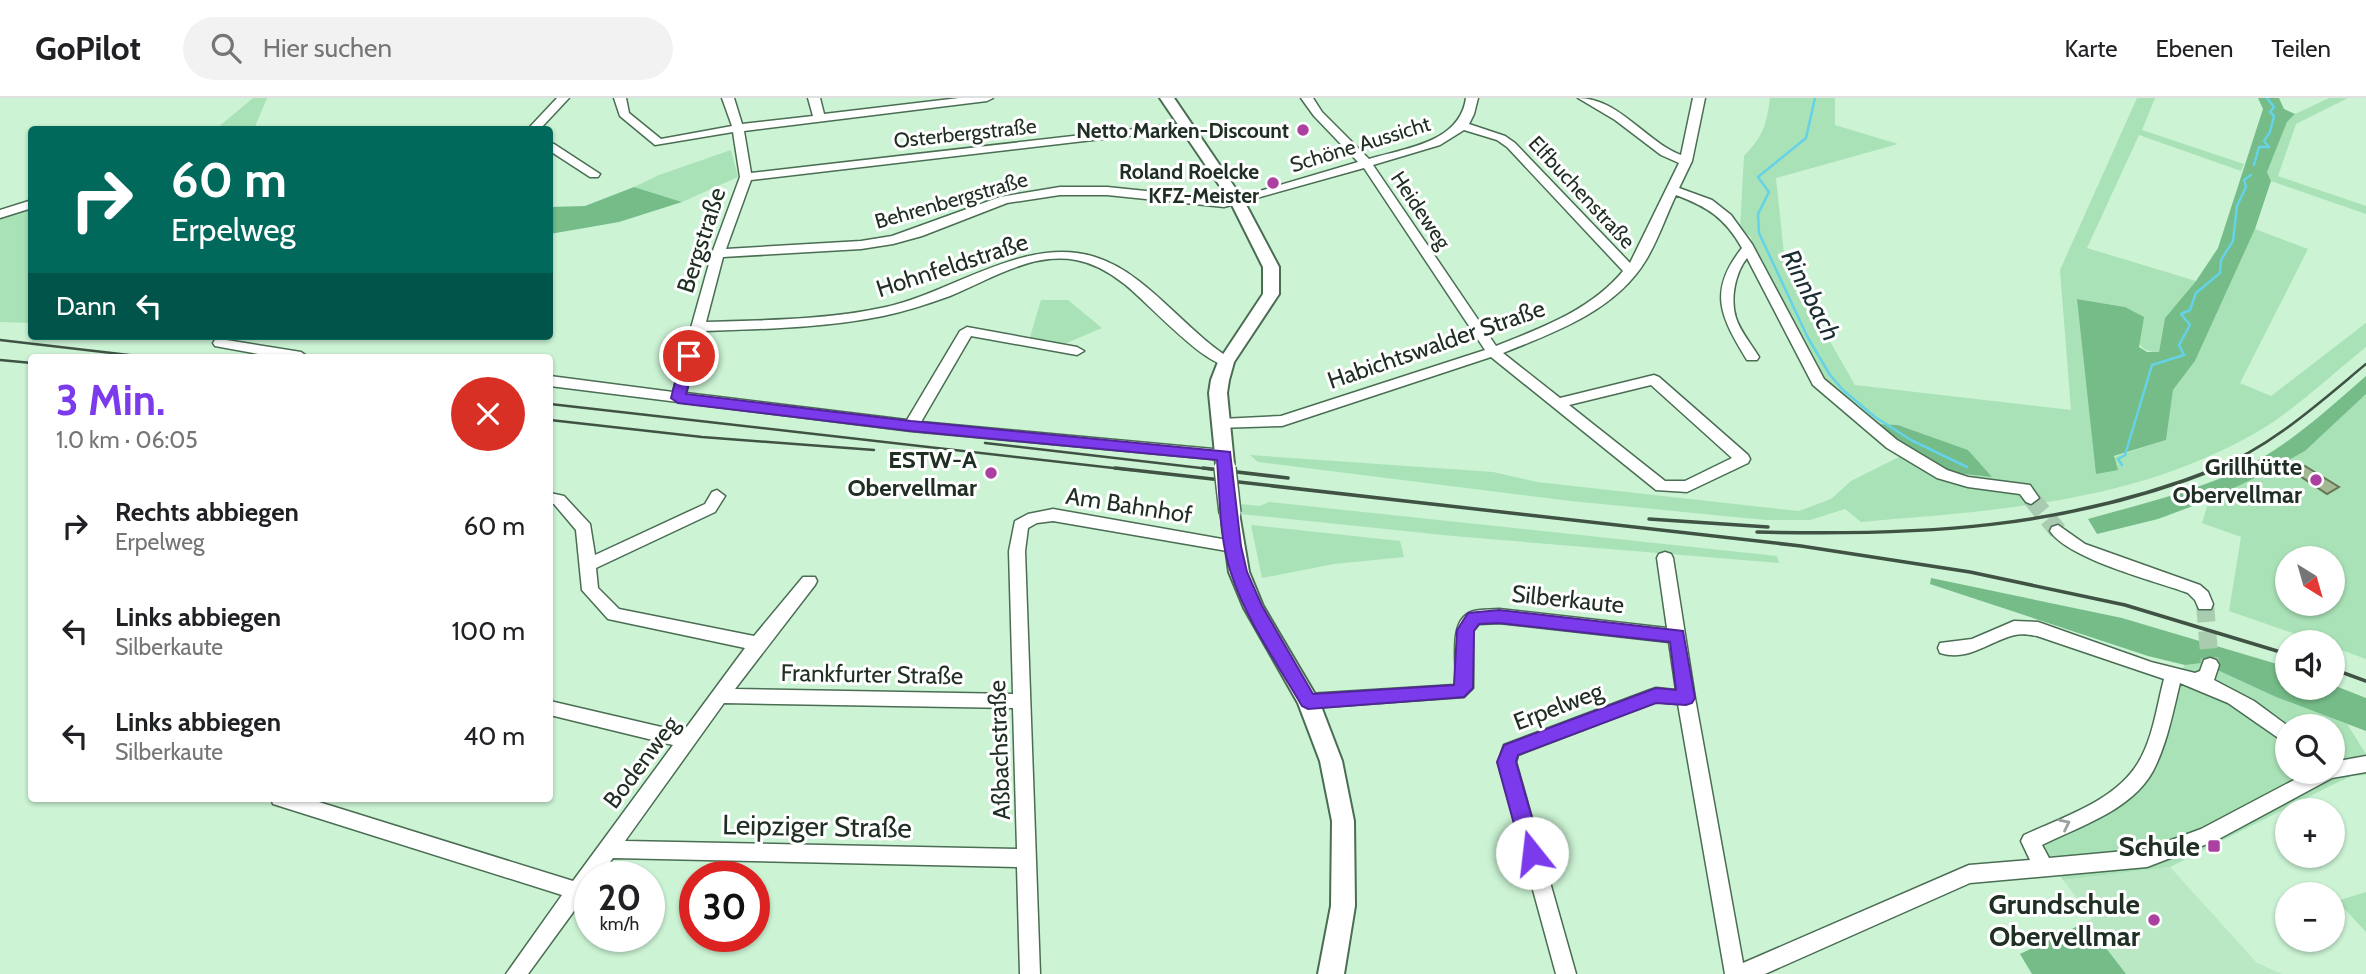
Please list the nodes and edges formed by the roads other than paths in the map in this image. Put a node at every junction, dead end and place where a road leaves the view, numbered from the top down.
1 (563, 98) edge
2 (620, 98) edge
3 (728, 98) edge
4 (814, 98) edge
5 (1167, 98) edge
6 (1307, 98) edge
7 (1472, 98) edge
8 (1584, 98) edge
9 (1699, 98) edge
10 (979, 99) edge
11 (820, 120) junction
12 (536, 126) edge
13 (1187, 126) junction
14 (1464, 126) junction
15 (738, 128) junction
16 (553, 148) edge
17 (1686, 161) junction
18 (1367, 164) junction
19 (594, 173) dead end
20 (746, 177) junction
21 (1674, 190) junction
22 (1237, 201) junction
23 (28, 205) edge
24 (0, 214) edge
25 (1748, 249) junction
26 (718, 253) junction
27 (1631, 272) junction
28 (698, 327) junction
29 (220, 343) dead end
30 (1077, 351) dead end
31 (1493, 352) junction
32 (284, 354) edge
33 (1752, 357) dead end
34 (1226, 362) junction
35 (553, 381) edge
36 (678, 398) junction
37 (1560, 403) junction
38 (1221, 424) junction
39 (911, 426) junction
40 (1225, 460) junction
41 (718, 496) dead end
42 (2031, 498) tunnel mouth
43 (553, 499) edge
44 (1230, 513) joint
45 (1020, 525) joint
46 (2058, 531) tunnel mouth
47 (1233, 546) junction
48 (1665, 558) dead end
49 (589, 564) junction
50 (809, 581) dead end
51 (2205, 604) dead end
52 (1677, 636) junction
53 (758, 644) junction
54 (1946, 648) dead end
55 (2210, 665) dead end
56 (2174, 676) junction
57 (2197, 680) junction
58 (721, 696) junction
59 (1686, 698) junction
60 (1022, 701) junction
61 (1308, 701) junction
62 (553, 709) edge
63 (2275, 725) edge
64 (687, 741) junction
65 (2366, 764) edge
66 (2345, 768) edge
67 (2303, 784) edge
68 (293, 802) edge
69 (607, 849) junction
70 (1026, 858) junction
71 (598, 861) edge
72 (2044, 869) junction
73 (574, 890) edge
74 (574, 895) edge
75 (516, 974) edge
76 (1030, 974) edge
77 (1331, 974) edge
78 (1566, 974) edge
79 (1735, 974) edge
80 (1742, 974) edge

1 - 12 street
2 - 15 street
3 - 15 street
4 - 11 street
5 - 13 main road
6 - 18 street, Heideweg
7 - 14 street, Schöne Aussicht
8 - 17 street
9 - 17 street, Habichtswalder Straße
10 - 11 street
11 - 15 street
13 - 20 street, Osterbergstraße
13 - 22 main road
14 - 18 street, Schöne Aussicht
14 - 27 street, Elfbuchenstraße
15 - 20 street
16 - 19 street
17 - 21 street, Habichtswalder Straße
18 - 22 street, Schöne Aussicht
18 - 31 street, Heideweg
20 - 26 street, Bergstraße
21 - 25 street
21 - 27 street, Habichtswalder Straße
22 - 26 street, Behrenbergstraße
22 - 34 main road
23 - 24 street
25 - 33 street
25 - 42 street
26 - 28 street, Bergstraße
27 - 31 street, Habichtswalder Straße
28 - 34 street, Hohnfeldstraße
28 - 36 street, Bergstraße
29 - 32 street
30 - 39 street
31 - 37 street, Heideweg
31 - 38 street, Habichtswalder Straße
34 - 38 main road
35 - 36 street
36 - 39 street
37 - 37 street, Heideweg
38 - 40 main road
39 - 40 street
40 - 44 main road, bridge
41 - 49 street
43 - 49 street
44 - 47 main road
45 - 47 street, Am Bahnhof
45 - 60 street, Aßbachstraße
46 - 51 street
47 - 61 main road
48 - 52 street
49 - 53 street
50 - 53 street, Bodenweg
52 - 59 street
52 - 61 street, Silberkaute
53 - 58 street, Bodenweg
54 - 56 street
55 - 57 street
56 - 57 street
72 -> 56 street
57 - 63 street
58 - 60 street, Frankfurter Straße
58 - 64 street, Bodenweg
59 - 78 street, Erpelweg
59 - 79 street
60 - 70 street, Aßbachstraße
61 - 77 main road
62 - 64 street
64 - 69 street, Bodenweg
65 - 66 street
67 - 72 street
68 - 73 street
69 - 70 street, Leipziger Straße
69 - 71 street, Bodenweg
70 - 76 street, Aßbachstraße
72 - 80 street
74 - 75 street, Bodenweg

